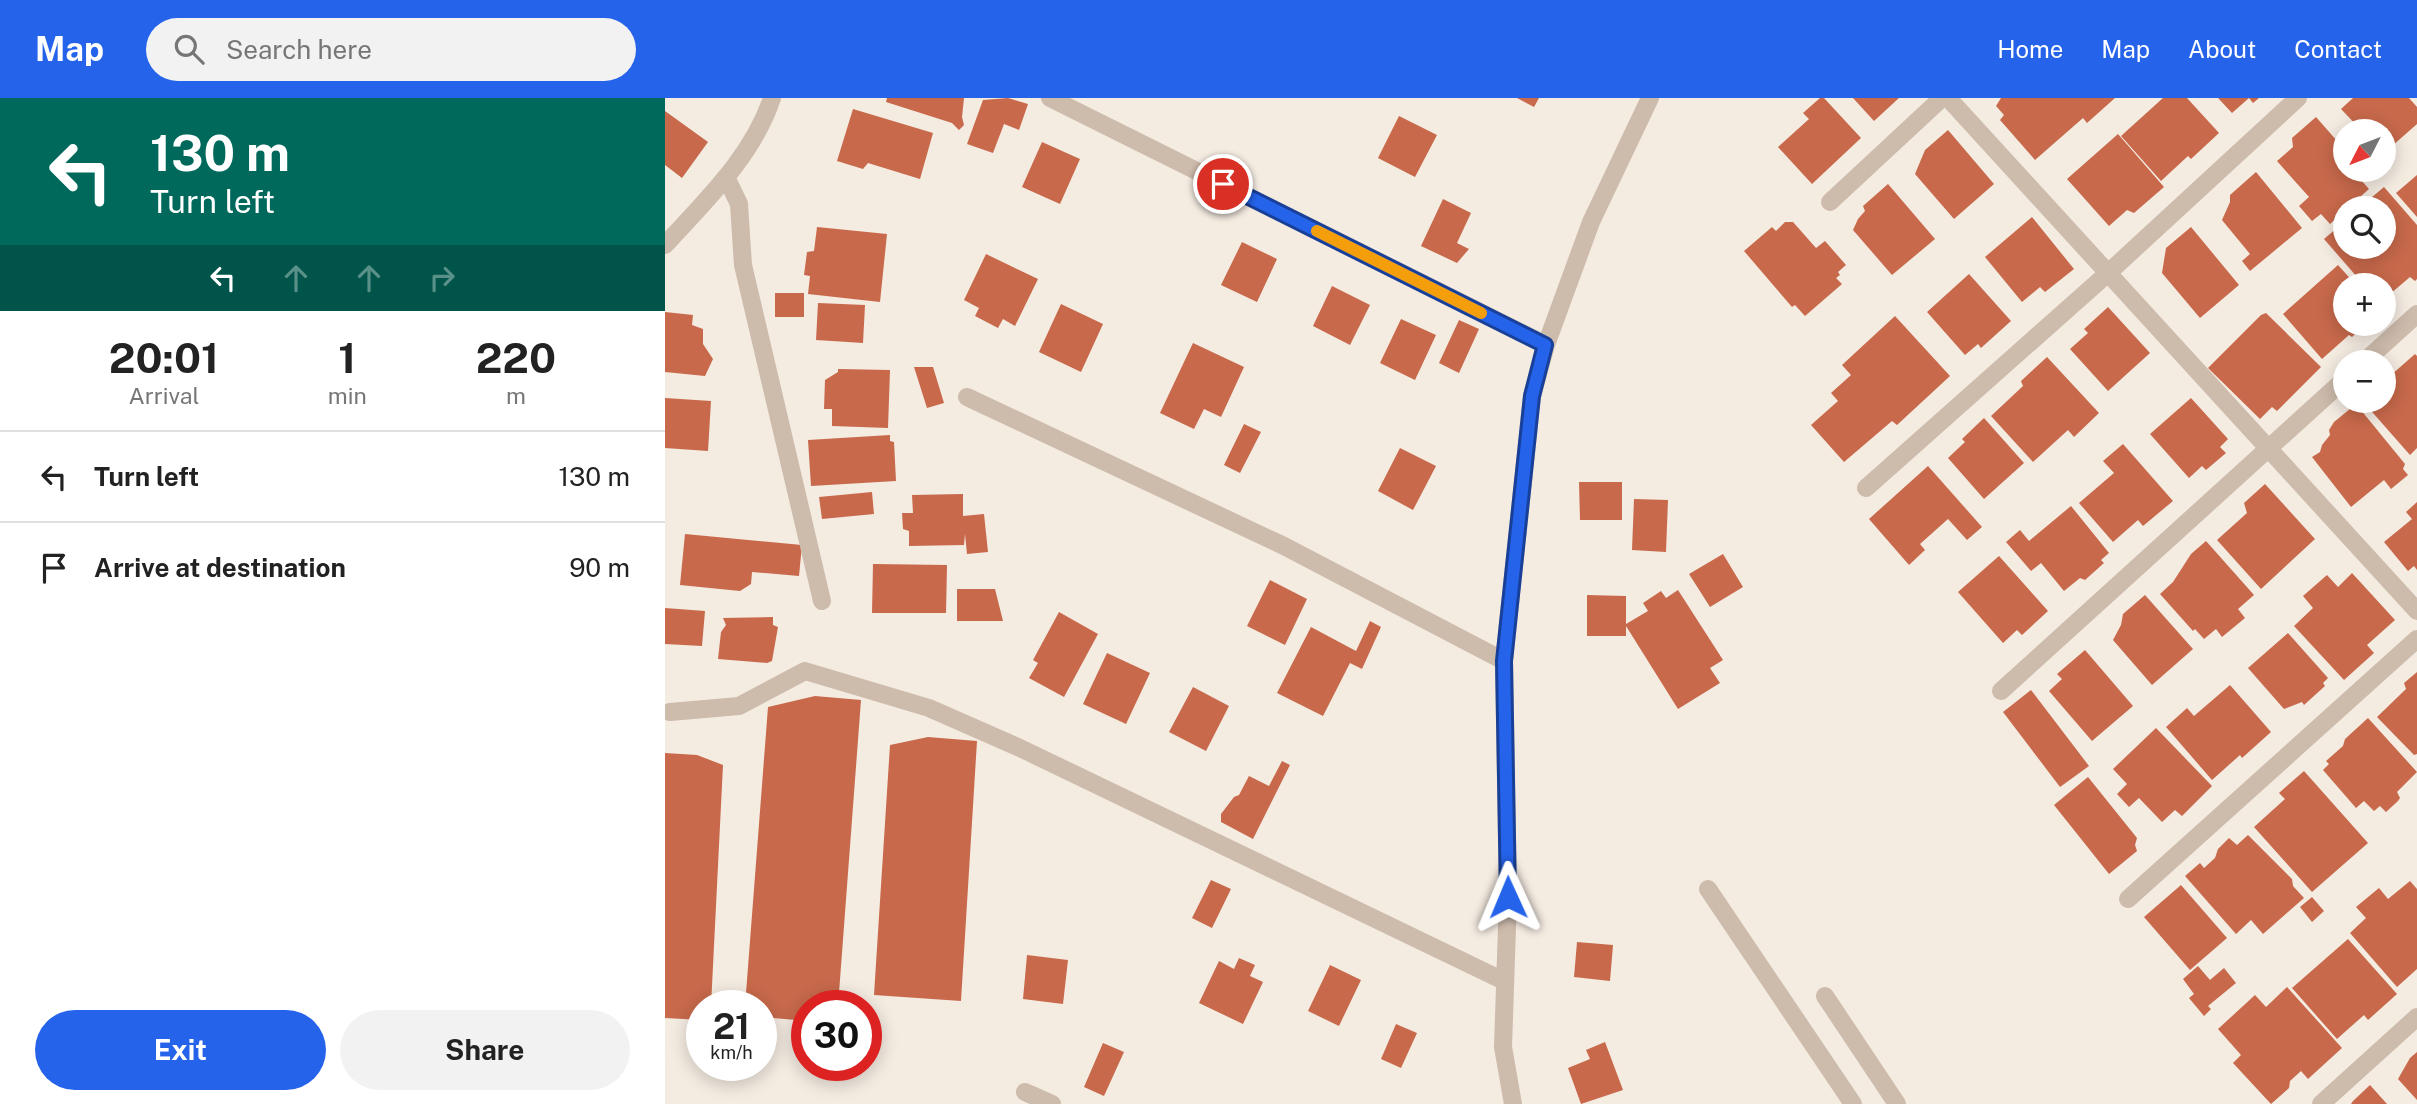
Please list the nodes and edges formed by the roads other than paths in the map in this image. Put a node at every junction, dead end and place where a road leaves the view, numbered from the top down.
1 (772, 98) edge
2 (1050, 98) edge
3 (1650, 98) edge
4 (1942, 98) edge
5 (1948, 98) edge
6 (2298, 98) edge
7 (726, 177) junction
8 (1830, 202) dead end
9 (665, 245) edge
10 (2106, 274) junction
11 (2417, 314) edge
12 (1545, 345) junction
13 (2377, 350) edge
14 (2333, 391) edge
15 (967, 397) dead end
16 (2268, 449) junction
17 (1866, 488) dead end
18 (822, 601) dead end
19 (2417, 611) edge
20 (2417, 639) edge
21 (1504, 661) junction
22 (2001, 691) dead end
23 (670, 712) dead end
24 (1708, 888) dead end
25 (2129, 899) dead end
26 (1504, 981) junction
27 (1825, 996) dead end
28 (2417, 1017) edge
29 (1025, 1091) dead end
30 (1052, 1104) edge
31 (1513, 1104) edge
32 (1853, 1104) edge
33 (1897, 1104) edge
34 (2321, 1104) edge

1 - 7 street
2 - 12 street
3 - 12 street
4 - 8 street
5 - 10 street
6 - 10 street
7 - 9 street
7 - 18 street
10 - 16 street
10 - 17 street
11 - 13 street
12 - 21 street
14 - 16 street
15 - 21 street
16 - 19 street
16 - 22 street
20 - 25 street
21 - 26 street
23 - 26 street
24 - 32 street
26 - 31 street
27 - 33 street
28 - 34 street
29 - 30 street

